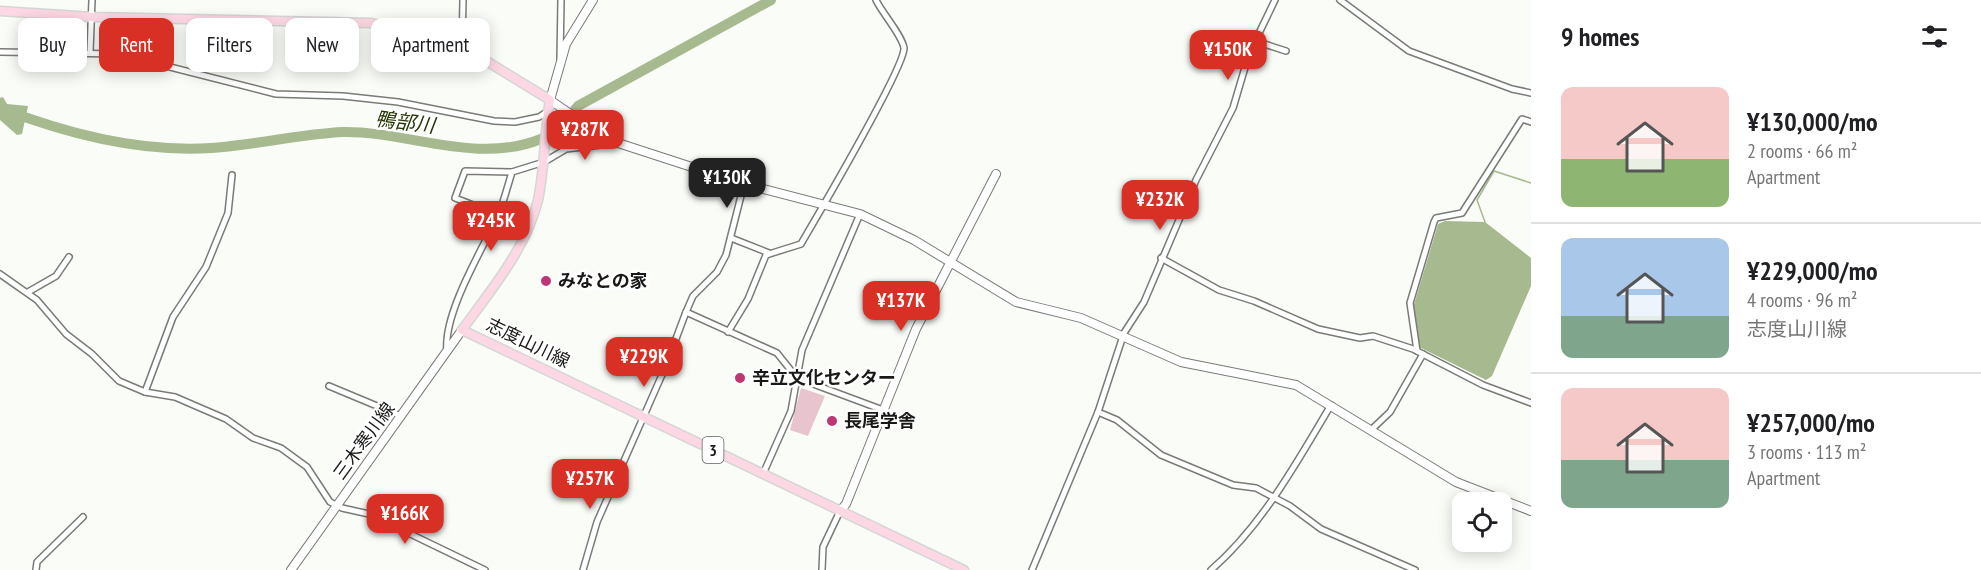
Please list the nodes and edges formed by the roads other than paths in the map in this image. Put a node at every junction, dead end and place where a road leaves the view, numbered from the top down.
1 (92, 0) edge
2 (463, 0) edge
3 (561, 0) edge
4 (593, 0) edge
5 (876, 0) edge
6 (1275, 0) edge
7 (1340, 0) edge
8 (0, 11) edge
9 (93, 17) junction
10 (463, 18) edge
11 (371, 23) edge
12 (1255, 41) junction
13 (1286, 51) dead end
14 (0, 52) edge
15 (90, 52) junction
16 (560, 60) junction
17 (490, 63) edge
18 (1531, 93) edge
19 (550, 100) junction
20 (548, 112) junction
21 (1531, 122) edge
22 (618, 143) junction
23 (544, 160) junction
24 (512, 171) junction
25 (996, 174) dead end
26 (232, 175) dead end
27 (744, 184) junction
28 (823, 203) junction
29 (481, 208) junction
30 (494, 213) dead end
31 (860, 214) junction
32 (473, 228) dead end
33 (731, 238) junction
34 (769, 253) junction
35 (69, 257) dead end
36 (1161, 258) junction
37 (951, 263) junction
38 (0, 274) edge
39 (28, 292) junction
40 (686, 312) junction
41 (462, 330) junction
42 (728, 332) junction
43 (1124, 338) junction
44 (447, 351) junction
45 (1420, 352) junction
46 (797, 378) junction
47 (329, 386) dead end
48 (145, 392) junction
49 (1531, 403) edge
50 (1331, 405) junction
51 (883, 410) junction
52 (1098, 412) junction
53 (401, 416) junction
54 (644, 417) junction
55 (1371, 430) junction
56 (763, 474) junction
57 (1273, 496) junction
58 (337, 504) junction
59 (840, 511) junction
60 (1531, 511) edge
61 (83, 517) dead end
62 (584, 568) edge
63 (36, 570) edge
64 (291, 570) edge
65 (485, 570) edge
66 (592, 570) edge
67 (822, 570) edge
68 (964, 570) edge
69 (1032, 570) edge
70 (1211, 570) edge
71 (1414, 570) edge

1 - 9 street
2 - 10 street
3 - 16 street
4 - 16 street
5 - 28 street
6 - 12 street
7 - 18 street
8 - 9 main road
9 - 11 main road
9 - 15 street
12 - 13 street
12 - 36 street
14 - 15 street
15 - 20 street
16 - 19 street
17 - 19 main road
19 - 20 main road, 志度山川線
19 - 22 street
20 - 23 main road, 志度山川線
21 - 45 street
22 - 23 street
22 - 27 street
23 - 24 street
23 - 41 main road, 志度山川線
24 - 29 street
24 - 44 street
25 - 37 street
26 - 48 street
27 - 28 street
27 - 33 street
28 - 31 street
28 - 34 street
29 - 30 street
29 - 32 street
31 - 37 street
31 - 46 street
33 - 34 street
33 - 40 street
34 - 42 street
35 - 39 street
36 - 43 street
36 - 45 street
37 - 43 street
37 - 51 street
38 - 39 street
39 - 48 street
40 - 42 street
40 - 54 street
41 - 44 street, 三木寒川線
41 - 54 main road, 志度山川線 / 3
42 - 46 street
43 - 50 street
43 - 52 street
44 - 53 street, 三木寒川線
45 - 49 street
45 - 55 street
46 - 51 street
46 - 56 street
47 - 53 street
48 - 58 street
50 - 55 street
50 - 57 street
51 - 59 street
52 - 57 street
52 - 69 street
53 - 58 street, 三木寒川線
54 - 56 main road, 志度山川線 / 3
54 - 62 street
55 - 60 street
56 - 59 main road, 志度山川線 / 3
57 - 70 street
57 - 71 street
58 - 64 street, 三木寒川線
58 - 65 street
59 - 67 street
59 - 68 main road, 志度山川線 / 3
61 - 63 street
62 - 66 street

